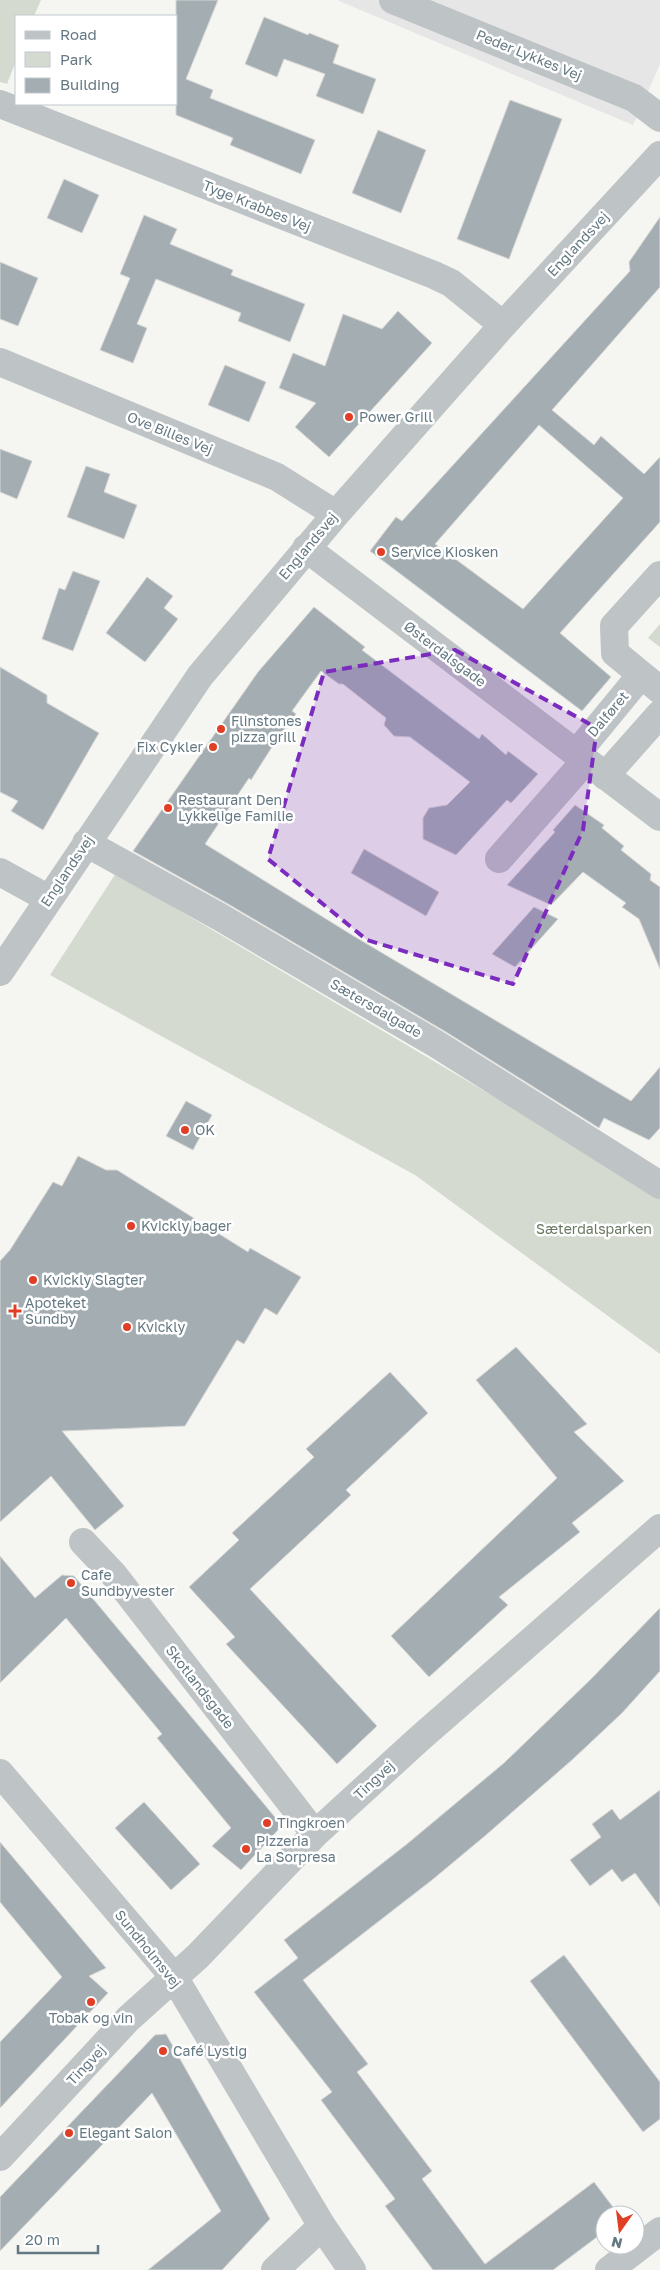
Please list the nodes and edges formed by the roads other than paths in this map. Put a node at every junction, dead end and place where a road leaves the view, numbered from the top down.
1 (393, 0) edge
2 (0, 104) edge
3 (660, 118) edge
4 (660, 155) edge
5 (503, 325) junction
6 (0, 362) edge
7 (336, 514) junction
8 (306, 548) junction
9 (660, 575) edge
10 (650, 683) edge
11 (660, 714) edge
12 (589, 764) junction
13 (660, 817) edge
14 (86, 843) junction
15 (499, 859) dead end
16 (0, 872) edge
17 (49, 899) junction
18 (0, 972) edge
19 (660, 1185) edge
20 (660, 1528) edge
21 (83, 1542) dead end
22 (0, 1773) edge
23 (315, 1834) junction
24 (174, 1977) junction
25 (0, 2158) edge
26 (322, 2226) junction
27 (657, 2239) edge
28 (274, 2270) edge
29 (352, 2270) edge
30 (609, 2270) edge

1 - 3 street, Peder Lykkes Vej
2 - 5 street, Tyge Krabbes Vej
4 - 5 street, Englandsvej
5 - 7 street, Englandsvej
6 - 7 street, Ove Billes Vej
7 - 8 street, Englandsvej
8 - 12 street, Østerdalsgade
8 - 14 street, Englandsvej
9 - 10 street, Dalføret
10 - 12 street, Dalføret
11 - 12 street
12 - 13 street, Østerdalsgade
12 - 15 street
14 - 17 street, Englandsvej
14 - 19 street, Sætersdalgade
16 - 17 street
17 - 18 street, Englandsvej
20 - 23 street, Tingvej
21 - 23 street, Skotlandsgade
22 - 24 street, Sundholmsvej
23 - 24 street, Tingvej
24 - 25 street, Tingvej
24 - 26 street, Sundholmsvej
26 - 28 street
26 - 29 street, Sundholmsvej
27 - 30 street

